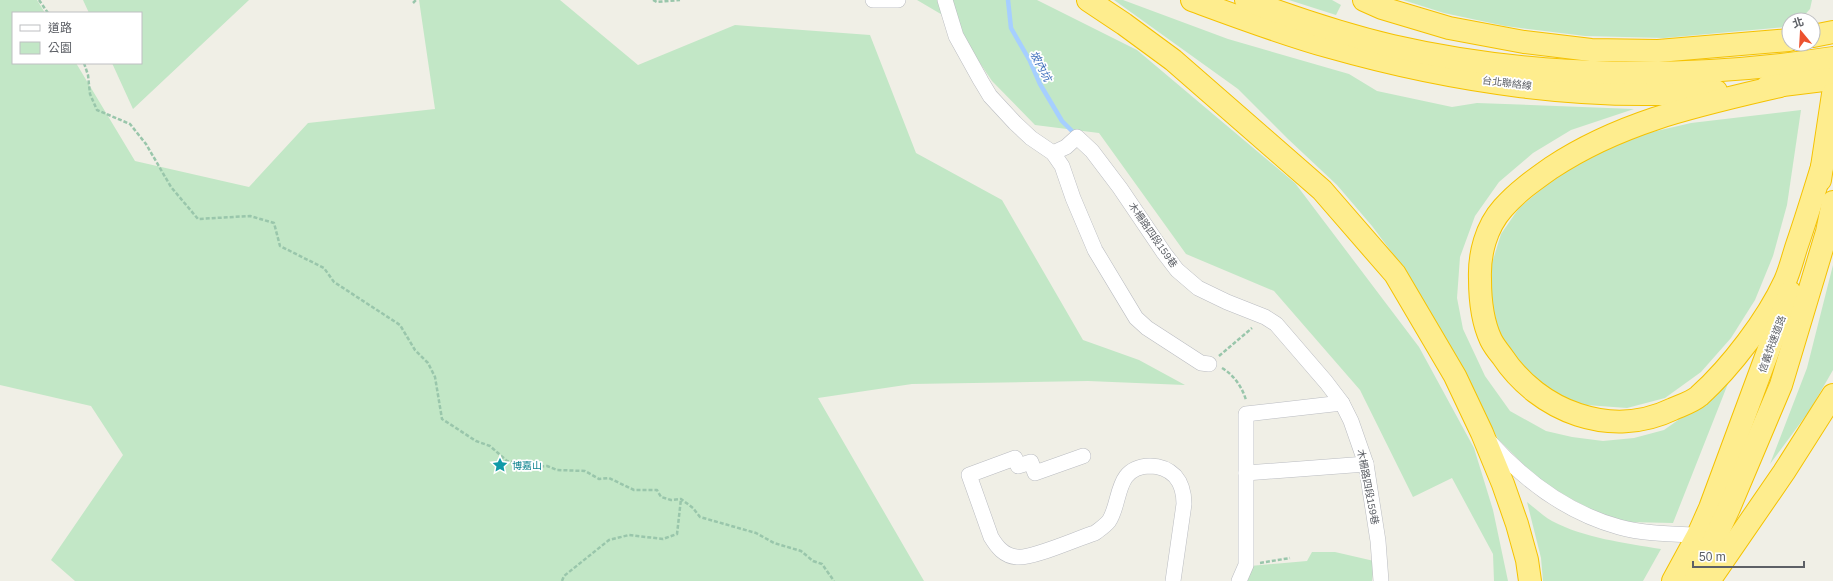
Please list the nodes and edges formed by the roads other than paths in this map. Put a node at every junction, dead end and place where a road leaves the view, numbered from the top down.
1 (873, 0) edge
2 (898, 0) edge
3 (945, 0) edge
4 (1088, 0) edge
5 (1192, 0) edge
6 (1246, 0) edge
7 (1364, 0) edge
8 (1275, 21) junction
9 (1833, 32) edge
10 (1821, 34) edge
11 (1781, 41) edge
12 (1833, 58) edge
13 (1781, 76) junction
14 (1833, 79) edge
15 (1833, 94) edge
16 (1053, 153) junction
17 (1822, 167) junction
18 (1833, 202) edge
19 (1210, 364) road end
20 (1833, 395) edge
21 (1342, 403) junction
22 (1482, 433) junction
23 (1083, 456) dead end
24 (1366, 464) junction
25 (1246, 473) junction
26 (1698, 535) junction
27 (1173, 581) edge
28 (1239, 581) edge
29 (1381, 581) edge
30 (1530, 581) edge
31 (1673, 581) edge
32 (1695, 581) edge
33 (1710, 581) edge

1 - 2 street
3 - 16 street
4 - 22 highway
5 - 8 highway, 台北聯絡線
6 - 8 highway, 台北聯絡線
7 - 11 highway
8 - 13 highway, 台北聯絡線
9 - 10 highway
12 - 13 highway, 台北聯絡線
13 - 14 highway, 台北聯絡線
13 - 17 highway
15 - 17 highway, 信義快速道路
16 - 19 street
16 - 21 street, 木柵路四段159巷
17 - 26 highway, 信義快速道路
18 - 32 highway, 信義快速道路
20 - 33 highway
21 - 24 street, 木柵路四段159巷
21 - 25 street
22 - 26 street
22 - 30 highway
23 - 27 street
24 - 25 street
24 - 29 street, 木柵路四段159巷
25 - 28 street
26 - 31 highway, 信義快速道路

